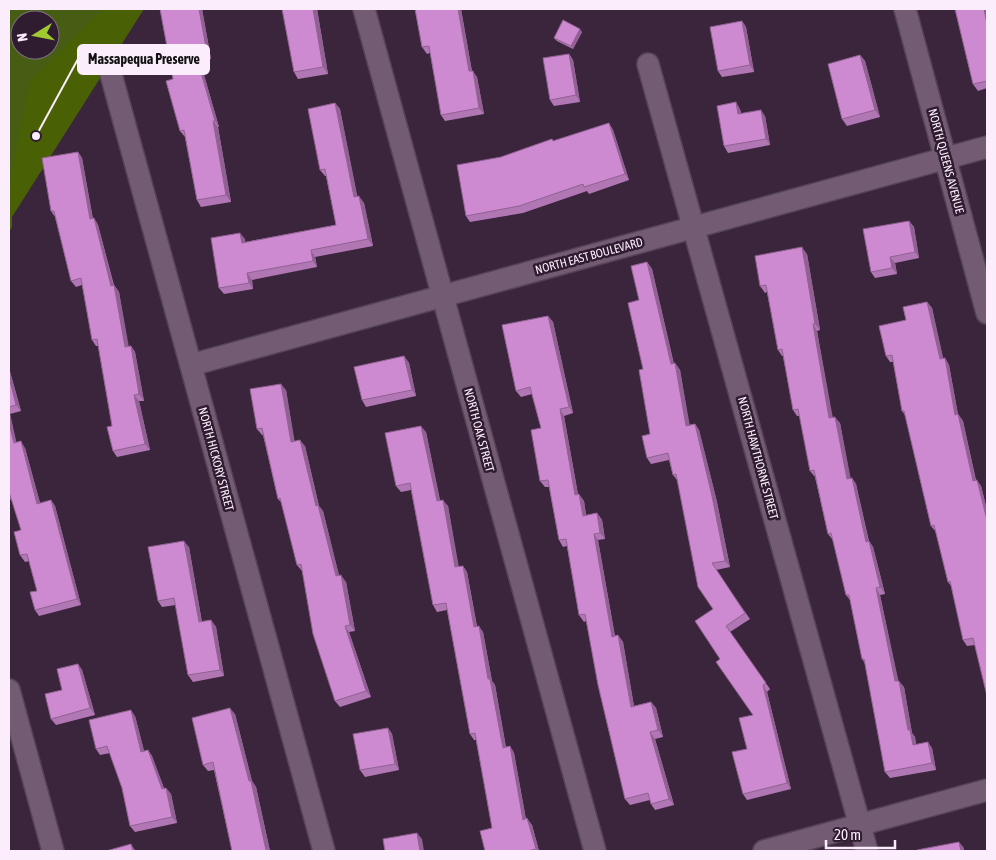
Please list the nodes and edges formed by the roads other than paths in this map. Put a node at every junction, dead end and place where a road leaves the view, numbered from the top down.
1 (364, 9) edge
2 (905, 9) edge
3 (648, 64) dead end
4 (109, 67) dead end
5 (987, 147) edge
6 (945, 158) junction
7 (694, 227) junction
8 (442, 296) junction
9 (987, 313) edge
10 (191, 365) junction
11 (9, 690) edge
12 (987, 790) edge
13 (860, 825) junction
14 (53, 851) edge
15 (324, 851) edge
16 (595, 851) edge
17 (764, 851) edge
18 (866, 851) edge

1 - 8 street, NORTH OAK STREET
2 - 6 street, NORTH QUEENS AVENUE
3 - 7 street, NORTH HAWTHORNE STREET
4 - 10 street, NORTH HICKORY STREET
5 - 6 street, NORTH EAST BOULEVARD
6 - 7 street, NORTH EAST BOULEVARD
6 - 9 street, NORTH QUEENS AVENUE
7 - 8 street, NORTH EAST BOULEVARD
7 - 13 street, NORTH HAWTHORNE STREET
8 - 10 street, NORTH EAST BOULEVARD
8 - 16 street, NORTH OAK STREET
10 - 15 street, NORTH HICKORY STREET
11 - 14 street
12 - 13 street
13 - 17 street
13 - 18 street, NORTH HAWTHORNE STREET

